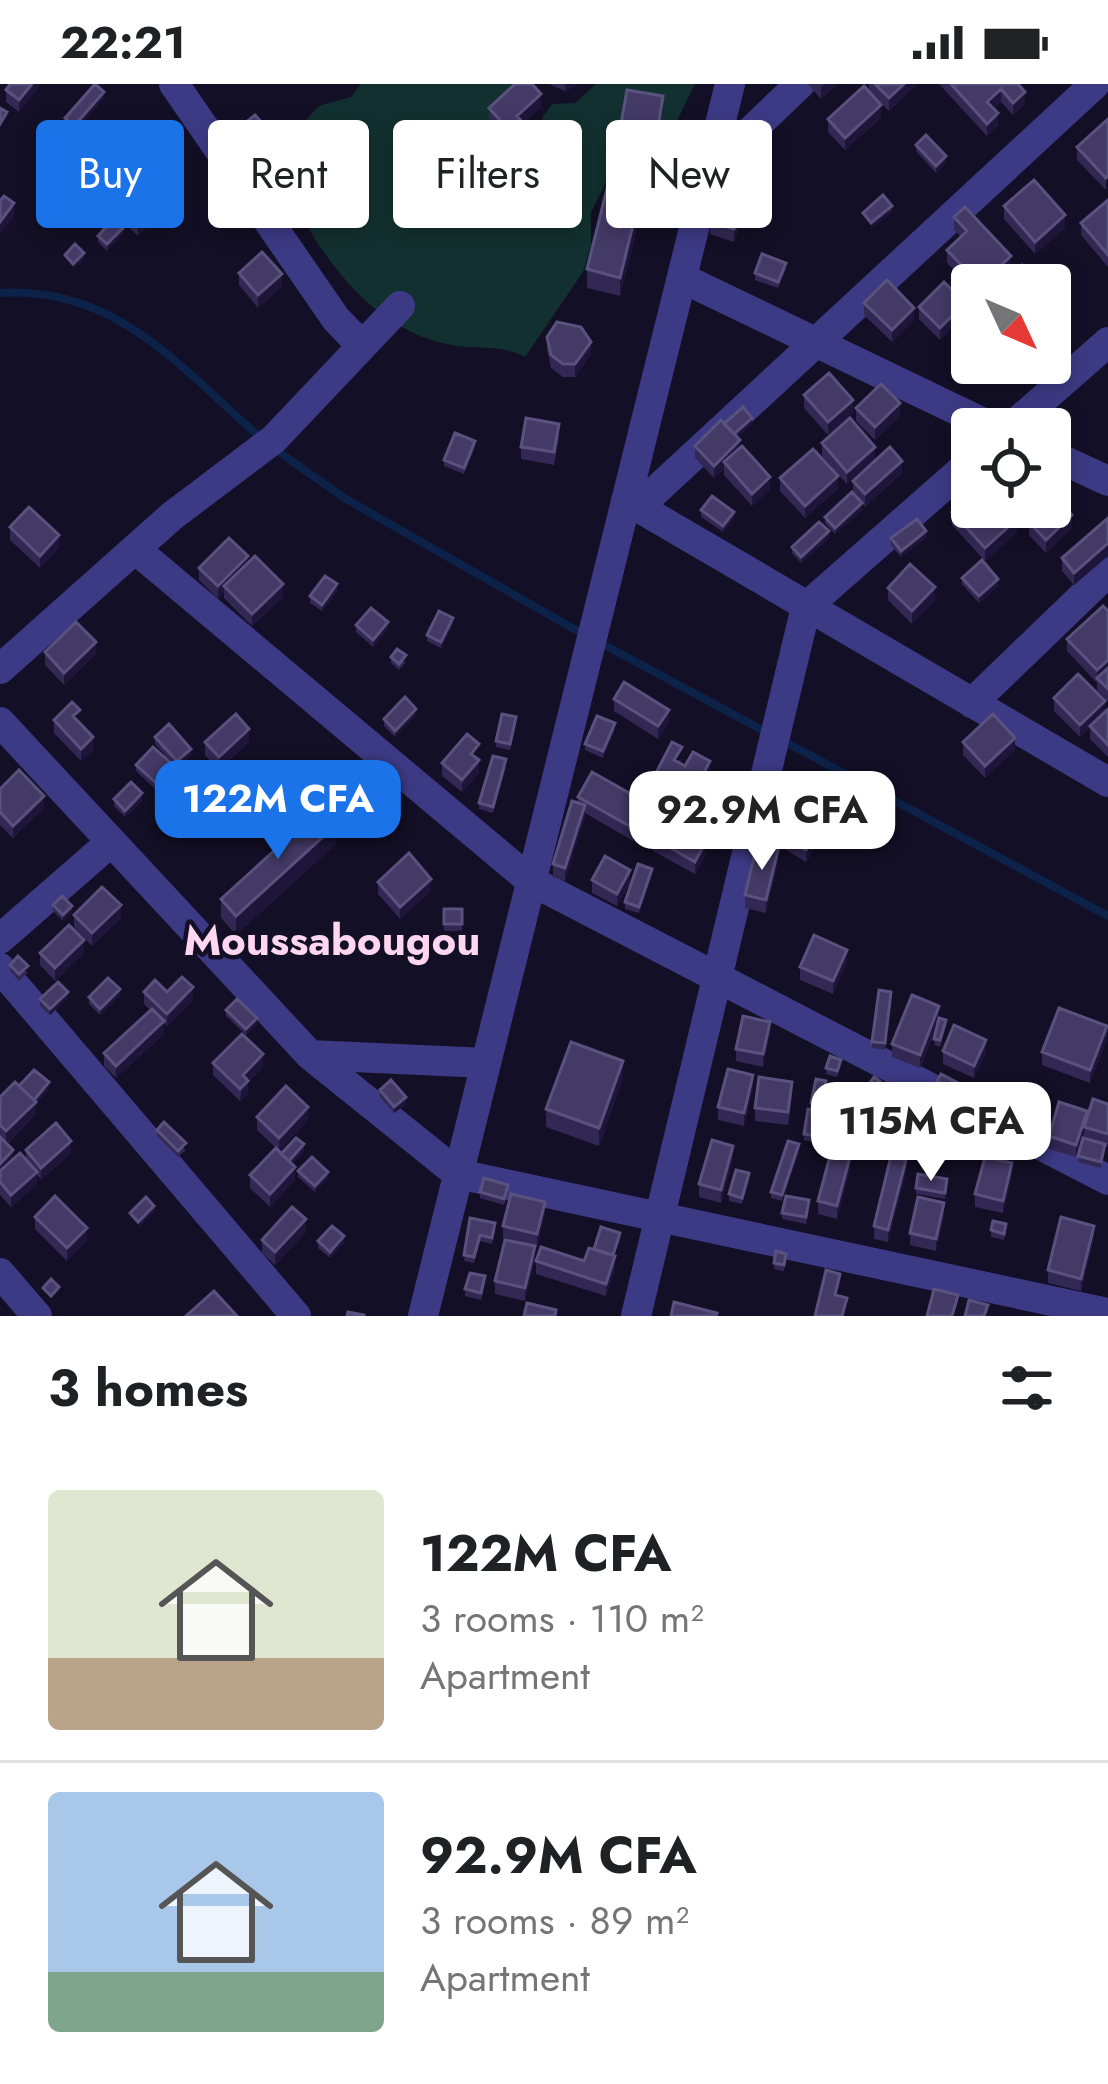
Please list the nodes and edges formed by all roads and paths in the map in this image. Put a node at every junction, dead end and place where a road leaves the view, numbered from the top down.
1 (174, 84) edge
2 (730, 84) edge
3 (800, 84) edge
4 (1095, 84) edge
5 (721, 120) edge
6 (762, 120) edge
7 (694, 228) edge
8 (682, 278) junction
9 (400, 307) dead end
10 (1108, 342) edge
11 (817, 344) junction
12 (362, 346) junction
13 (952, 408) edge
14 (1033, 408) edge
15 (1071, 464) edge
16 (951, 479) edge
17 (1108, 481) edge
18 (631, 504) junction
19 (136, 549) junction
20 (1108, 572) edge
21 (806, 607) junction
22 (0, 669) edge
23 (972, 703) junction
24 (0, 722) edge
25 (1108, 782) edge
26 (111, 842) junction
27 (531, 881) junction
28 (0, 939) edge
29 (0, 968) edge
30 (716, 978) junction
31 (310, 1054) junction
32 (486, 1063) junction
33 (458, 1174) junction
34 (1108, 1180) edge
35 (659, 1221) junction
36 (0, 1273) edge
37 (1108, 1313) edge
38 (37, 1316) edge
39 (296, 1316) edge
40 (423, 1316) edge
41 (636, 1316) edge

1 - 12 street
2 - 5 street
3 - 6 street
4 - 11 street
7 - 8 street
8 - 11 street
8 - 18 street
9 - 12 street
10 - 14 street
11 - 13 street
11 - 18 street
12 - 19 street
15 - 17 street
16 - 21 street
18 - 21 street
18 - 27 street
19 - 22 street
19 - 27 street
20 - 23 street
21 - 23 street
21 - 30 street
23 - 25 street
24 - 26 street
26 - 28 street
26 - 31 street
27 - 30 street
27 - 32 street
29 - 39 street
30 - 34 street
30 - 35 street
31 - 32 street
31 - 33 street
32 - 33 street
33 - 35 street
33 - 40 street
35 - 37 street
35 - 41 street
36 - 38 street

